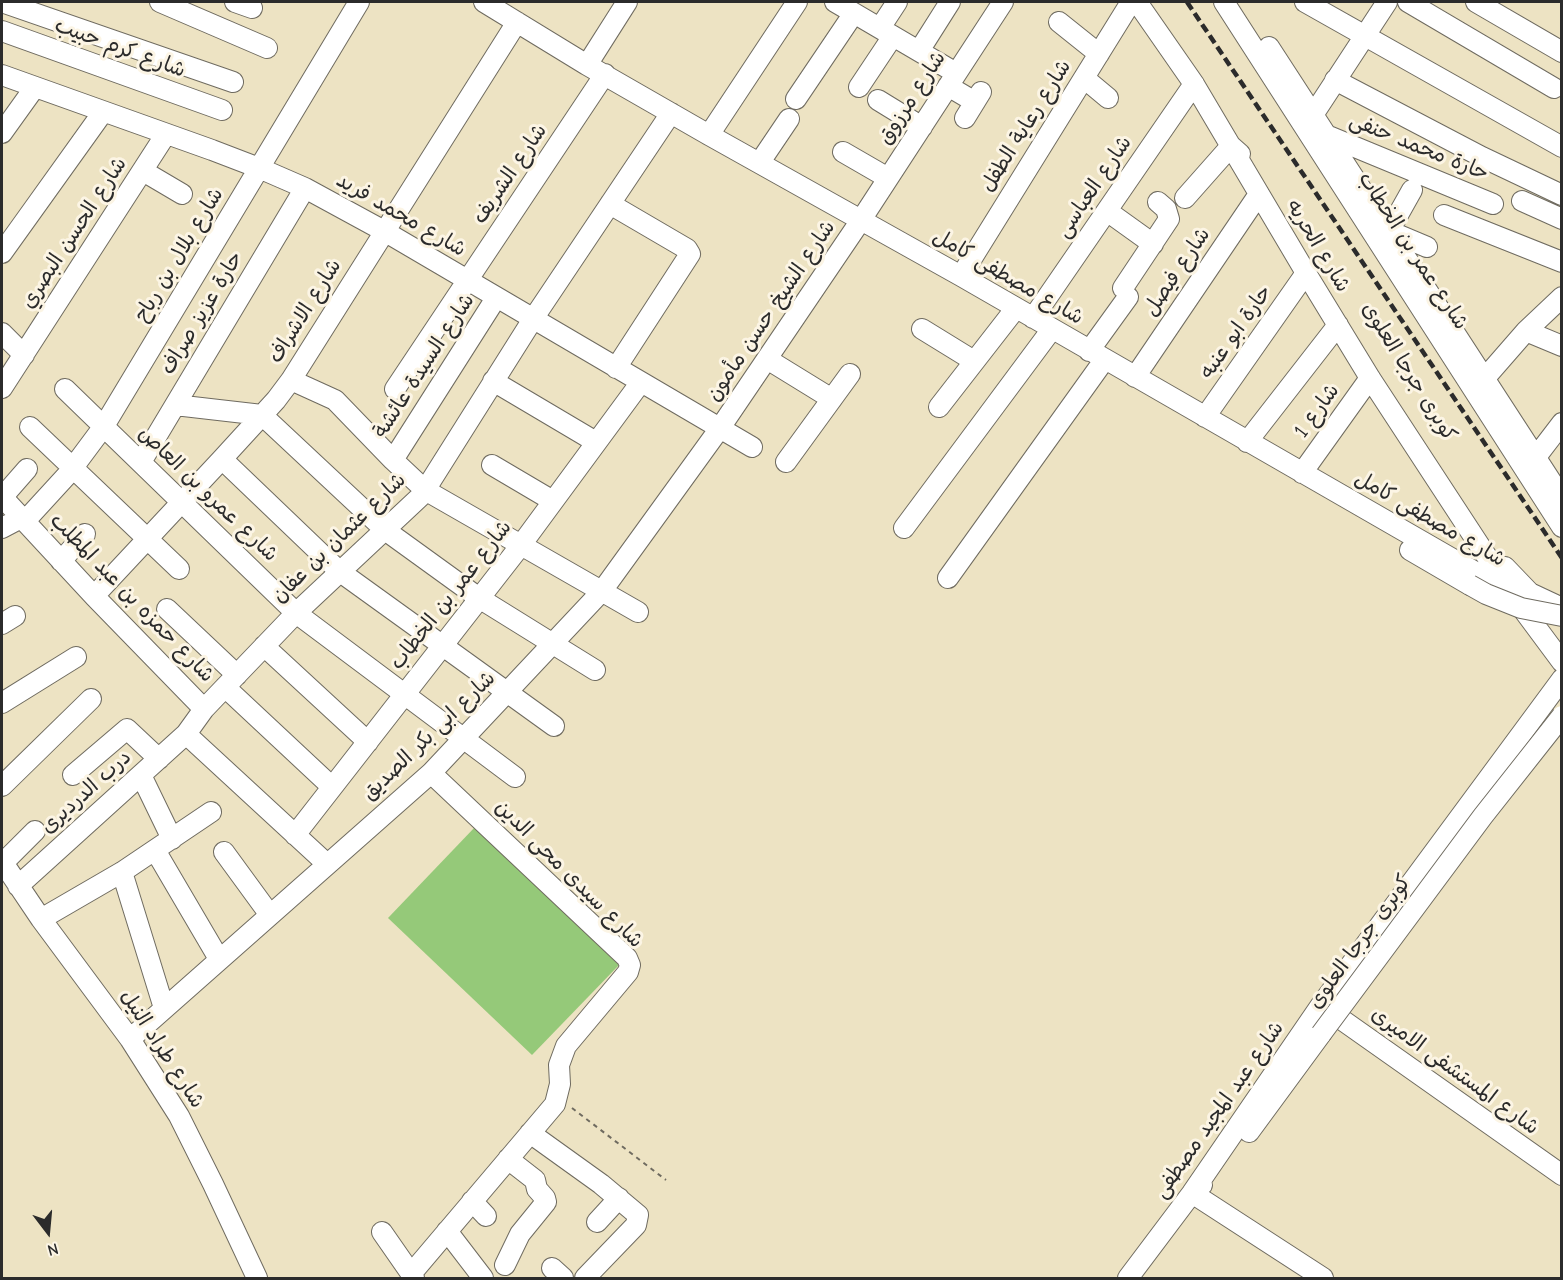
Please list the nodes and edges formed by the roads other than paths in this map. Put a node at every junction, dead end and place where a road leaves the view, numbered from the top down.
1 (2, 2) edge
2 (160, 2) edge
3 (360, 2) edge
4 (484, 2) edge
5 (627, 2) edge
6 (835, 2) edge
7 (897, 2) edge
8 (950, 2) edge
9 (1003, 2) edge
10 (1131, 2) edge
11 (1137, 2) edge
12 (1224, 2) edge
13 (1240, 2) edge
14 (1305, 2) edge
15 (1387, 2) edge
16 (1408, 2) edge
17 (1476, 2) edge
18 (790, 4) edge
19 (186, 7) edge
20 (860, 10) edge
21 (518, 22) junction
22 (1059, 22) dead end
23 (2, 31) edge
24 (886, 32) junction
25 (1364, 37) junction
26 (267, 48) dead end
27 (919, 51) junction
28 (1562, 52) edge
29 (1099, 54) junction
30 (587, 65) junction
31 (605, 74) junction
32 (2, 75) edge
33 (1084, 78) junction
34 (952, 80) junction
35 (1335, 80) junction
36 (1194, 84) junction
37 (35, 87) junction
38 (859, 87) dead end
39 (1554, 88) dead end
40 (796, 99) dead end
41 (1108, 99) dead end
42 (878, 100) dead end
43 (973, 104) dead end
44 (103, 112) junction
45 (671, 113) junction
46 (1313, 115) junction
47 (789, 119) dead end
48 (922, 127) junction
49 (2, 133) edge
50 (166, 134) junction
51 (709, 135) junction
52 (1326, 135) junction
53 (1231, 146) junction
54 (1562, 147) edge
55 (843, 152) dead end
56 (760, 162) junction
57 (259, 168) junction
58 (143, 171) junction
59 (888, 178) junction
60 (305, 188) junction
61 (1412, 190) dead end
62 (182, 194) dead end
63 (1259, 194) junction
64 (1562, 195) edge
65 (1185, 198) dead end
66 (1522, 201) dead end
67 (1158, 202) dead end
68 (610, 204) junction
69 (1493, 204) dead end
70 (1107, 211) junction
71 (1444, 215) dead end
72 (1562, 219) edge
73 (861, 220) junction
74 (384, 231) junction
75 (1389, 231) junction
76 (1153, 244) junction
77 (1427, 247) dead end
78 (2, 253) edge
79 (1562, 262) edge
80 (1306, 273) junction
81 (961, 276) junction
82 (467, 281) junction
83 (1562, 297) edge
84 (496, 298) junction
85 (1016, 308) junction
86 (1033, 318) junction
87 (533, 319) junction
88 (1338, 325) junction
89 (922, 329) dead end
90 (1052, 329) junction
91 (1526, 331) junction
92 (2, 333) edge
93 (1562, 346) edge
94 (24, 355) junction
95 (1097, 355) junction
96 (767, 359) junction
97 (974, 361) junction
98 (616, 368) junction
99 (850, 374) dead end
100 (1135, 377) junction
101 (1370, 378) junction
102 (1485, 378) junction
103 (291, 380) junction
104 (493, 381) junction
105 (641, 382) junction
106 (2, 388) edge
107 (65, 389) dead end
108 (395, 389) dead end
109 (832, 399) junction
110 (175, 405) junction
111 (939, 407) dead end
112 (262, 415) junction
113 (1205, 417) junction
114 (1562, 423) edge
115 (104, 426) junction
116 (30, 427) dead end
117 (720, 428) junction
118 (1247, 441) junction
119 (596, 442) junction
120 (752, 447) dead end
121 (1536, 457) junction
122 (222, 459) junction
123 (393, 460) junction
124 (141, 462) junction
125 (786, 462) dead end
126 (492, 465) dead end
127 (73, 468) junction
128 (27, 469) dead end
129 (1302, 473) junction
130 (425, 490) junction
131 (1562, 498) edge
132 (553, 501) junction
133 (182, 502) junction
134 (23, 519) junction
135 (1562, 527) edge
136 (2, 528) edge
137 (904, 528) dead end
138 (385, 530) junction
139 (85, 534) dead end
140 (147, 538) junction
141 (521, 544) junction
142 (61, 561) junction
143 (179, 569) dead end
144 (339, 571) junction
145 (948, 578) dead end
146 (602, 591) junction
147 (1510, 592) junction
148 (94, 596) junction
149 (479, 598) junction
150 (1562, 608) edge
151 (167, 609) dead end
152 (638, 612) dead end
153 (296, 613) junction
154 (1562, 616) edge
155 (554, 644) junction
156 (264, 646) junction
157 (442, 646) junction
158 (76, 657) dead end
159 (1562, 662) edge
160 (595, 670) dead end
161 (1562, 679) edge
162 (231, 681) junction
163 (507, 693) junction
164 (405, 694) junction
165 (91, 699) dead end
166 (2, 704) edge
167 (204, 709) junction
168 (1562, 716) edge
169 (554, 726) dead end
170 (186, 734) junction
171 (464, 738) junction
172 (368, 742) junction
173 (159, 759) junction
174 (431, 773) junction
175 (73, 775) dead end
176 (141, 775) junction
177 (515, 777) dead end
178 (2, 786) edge
179 (332, 787) junction
180 (211, 812) dead end
181 (35, 831) dead end
182 (296, 834) junction
183 (172, 839) junction
184 (155, 850) junction
185 (224, 852) dead end
186 (2, 862) edge
187 (327, 864) junction
188 (122, 872) junction
189 (18, 886) junction
190 (270, 915) junction
191 (41, 919) junction
192 (219, 959) junction
193 (1321, 1005) junction
194 (164, 1008) junction
195 (130, 1038) junction
196 (530, 1133) junction
197 (508, 1159) junction
198 (1562, 1175) edge
199 (1192, 1193) junction
200 (619, 1198) junction
201 (472, 1201) junction
202 (486, 1216) dead end
203 (597, 1222) dead end
204 (447, 1231) junction
205 (382, 1232) dead end
206 (505, 1265) dead end
207 (413, 1276) edge
208 (256, 1278) edge
209 (483, 1278) edge
210 (585, 1278) edge
211 (1128, 1278) edge
212 (1323, 1278) edge

1 - 23 street, شارع كرم حبيب
2 - 19 street
3 - 57 street, شارع بلال بن رباح
4 - 21 street, شارع مصطفى كامل
5 - 30 street
6 - 20 street
7 - 24 street
8 - 27 street
9 - 34 street, شارع مرزوق
10 - 29 street, شارع رعاية الطفل
11 - 36 street, شارع الحريه
12 - 135 street, شارع عمر بن الخطاب
13 - 46 street, شارع عمر بن الخطاب
14 - 25 street
15 - 25 street
16 - 39 street
17 - 28 street
18 - 51 street
19 - 26 street
20 - 24 street
20 - 40 street
21 - 30 street, شارع مصطفى كامل
21 - 74 street, شارع الاشراف
22 - 29 street
24 - 27 street
24 - 38 street
25 - 35 street
25 - 54 street
27 - 34 street
29 - 33 street, شارع رعاية الطفل
30 - 31 street, شارع مصطفى كامل
31 - 45 street, شارع مصطفى كامل
31 - 82 street, شارع الشريف
32 - 37 street, شارع محمد فريد
33 - 41 street
33 - 81 street, شارع رعاية الطفل
34 - 43 street
34 - 48 street, شارع مرزوق
35 - 46 street
35 - 64 street
36 - 53 street, شارع الحريه
36 - 70 street, شارع العباسى
37 - 44 street, شارع محمد فريد
37 - 49 street
42 - 48 street
44 - 50 street, شارع محمد فريد
44 - 78 street
45 - 51 street, شارع مصطفى كامل
45 - 68 street, شارع عثمان بن عفان
46 - 52 street, شارع عمر بن الخطاب
47 - 56 street
48 - 59 street, شارع مرزوق
50 - 57 street, شارع محمد فريد
50 - 58 street, شارع الحسن البصري
51 - 56 street, شارع مصطفى كامل
52 - 69 street, حارة محمد حنفى
52 - 75 street, شارع عمر بن الخطاب
53 - 63 street, شارع الحريه
53 - 65 street
53 - 150 street, كوبرى جرجا العلوى
55 - 59 street
56 - 73 street, شارع مصطفى كامل
57 - 60 street, شارع محمد فريد
57 - 115 street, شارع بلال بن رباح
58 - 62 street
58 - 94 street, شارع الحسن البصري
59 - 73 street, شارع مرزوق
60 - 74 street, شارع محمد فريد
60 - 110 street, حارة عزيز صراف
61 - 75 street
63 - 80 street, شارع الحريه
63 - 100 street, شارع فيصل
66 - 72 street
67 - 76 street
68 - 87 street, شارع عثمان بن عفان
68 - 98 street
70 - 76 street
70 - 86 street, شارع العباسى
71 - 79 street
73 - 81 street, شارع مصطفى كامل
73 - 96 street, شارع الشيخ حسن مأمون
74 - 82 street, شارع محمد فريد
74 - 103 street, شارع الاشراف
75 - 77 street
75 - 102 street, شارع عمر بن الخطاب
76 - 95 street
80 - 88 street, شارع الحريه
80 - 113 street, حارة ابو عنبه
81 - 85 street, شارع مصطفى كامل
82 - 84 street, شارع محمد فريد
82 - 108 street, شارع الشريف
83 - 91 street
84 - 87 street, شارع محمد فريد
84 - 123 street, شارع السيدة عائشة
85 - 86 street, شارع مصطفى كامل
85 - 97 street
86 - 90 street, شارع مصطفى كامل
87 - 98 street, شارع محمد فريد
87 - 104 street, شارع عثمان بن عفان
88 - 101 street, شارع الحريه
88 - 118 street
89 - 97 street
90 - 95 street, شارع مصطفى كامل
90 - 137 street
91 - 93 street
91 - 102 street
92 - 94 street
94 - 106 street, شارع الحسن البصري
95 - 100 street, شارع مصطفى كامل
95 - 145 street
95 - 154 street, bridge
96 - 109 street
96 - 117 street, شارع الشيخ حسن مأمون
97 - 111 street
98 - 105 street, شارع محمد فريد
99 - 109 street
100 - 113 street, شارع مصطفى كامل
101 - 129 street, شارع 1
101 - 147 street, شارع الحريه
102 - 121 street, شارع عمر بن الخطاب
103 - 112 street, شارع الاشراف
103 - 123 street
104 - 119 street
104 - 130 street, شارع عثمان بن عفان
105 - 117 street, شارع محمد فريد
105 - 119 street, شارع عمر بن الخطاب
107 - 115 street, شارع عمرو بن العاص
109 - 125 street
110 - 112 street
110 - 124 street, حارة عزيز صراف
112 - 122 street, شارع الاشراف
112 - 138 street
113 - 118 street, شارع مصطفى كامل
114 - 121 street
115 - 124 street, شارع عمرو بن العاص
115 - 127 street, شارع بلال بن رباح
116 - 127 street
117 - 120 street, شارع محمد فريد
117 - 146 street, شارع ابى بكر الصديق
118 - 129 street, شارع مصطفى كامل
119 - 132 street, شارع عمر بن الخطاب
121 - 131 street, شارع عمر بن الخطاب
122 - 133 street, شارع الاشراف
122 - 144 street
123 - 130 street
124 - 133 street, شارع عمرو بن العاص
126 - 132 street
127 - 134 street, شارع بلال بن رباح
127 - 140 street
128 - 134 street, شارع حمزه بن عبد المطلب
129 - 147 street, شارع مصطفى كامل
130 - 138 street, شارع عثمان بن عفان
130 - 141 street
132 - 141 street, شارع عمر بن الخطاب
133 - 140 street, شارع الاشراف
133 - 153 street, شارع عمرو بن العاص
134 - 136 street, شارع بلال بن رباح
134 - 142 street, شارع حمزه بن عبد المطلب
138 - 144 street, شارع عثمان بن عفان
138 - 149 street
139 - 142 street
140 - 143 street
140 - 148 street, شارع الاشراف
141 - 146 street
141 - 149 street, شارع عمر بن الخطاب
142 - 148 street, شارع حمزه بن عبد المطلب
144 - 153 street, شارع عثمان بن عفان
144 - 157 street
146 - 152 street
146 - 155 street, شارع ابى بكر الصديق
147 - 159 street, شارع الحريه
148 - 167 street, شارع حمزه بن عبد المطلب
149 - 155 street
149 - 157 street, شارع عمر بن الخطاب
151 - 162 street
153 - 156 street, شارع عثمان بن عفان
153 - 164 street, شارع عمرو بن العاص
155 - 160 street
155 - 163 street, شارع ابى بكر الصديق
156 - 162 street, شارع عثمان بن عفان
156 - 172 street
157 - 163 street
157 - 164 street, شارع عمر بن الخطاب
158 - 166 street
161 - 193 street, شارع عبد المجيد مصطفى
162 - 167 street, شارع عثمان بن عفان
162 - 179 street
163 - 169 street
163 - 171 street, شارع ابى بكر الصديق
164 - 171 street, شارع عمرو بن العاص
164 - 172 street, شارع عمر بن الخطاب
165 - 178 street
167 - 170 street, شارع عثمان بن عفان
168 - 199 street, كوبرى جرجا العلوى, bridge
170 - 173 street, درب الدرديرى
170 - 182 street
171 - 174 street, شارع ابى بكر الصديق
171 - 177 street, شارع عمرو بن العاص
172 - 179 street, شارع عمر بن الخطاب
173 - 175 street
173 - 176 street, درب الدرديرى
174 - 187 street, شارع ابى بكر الصديق
174 - 196 street, شارع سيدى محى الدين
176 - 183 street
176 - 189 street, درب الدرديرى
179 - 182 street, شارع عمر بن الخطاب
180 - 183 street
181 - 186 street
182 - 187 street
183 - 184 street
184 - 188 street
184 - 192 street
185 - 190 street
186 - 189 street, شارع طراد النيل
187 - 190 street, شارع ابى بكر الصديق
188 - 191 street
188 - 194 street
189 - 191 street, شارع طراد النيل
190 - 192 street, شارع ابى بكر الصديق
191 - 195 street, شارع طراد النيل
192 - 194 street, شارع ابى بكر الصديق
193 - 198 street, شارع المستشفى الاميرى
193 - 199 street, شارع عبد المجيد مصطفى
194 - 195 street, شارع ابى بكر الصديق
195 - 208 street, شارع طراد النيل
196 - 197 street
196 - 200 street
197 - 201 street
197 - 206 street
199 - 211 street, شارع عبد المجيد مصطفى
199 - 212 street
200 - 203 street
200 - 210 street
201 - 202 street
201 - 204 street
204 - 207 street
204 - 209 street
205 - 207 street

